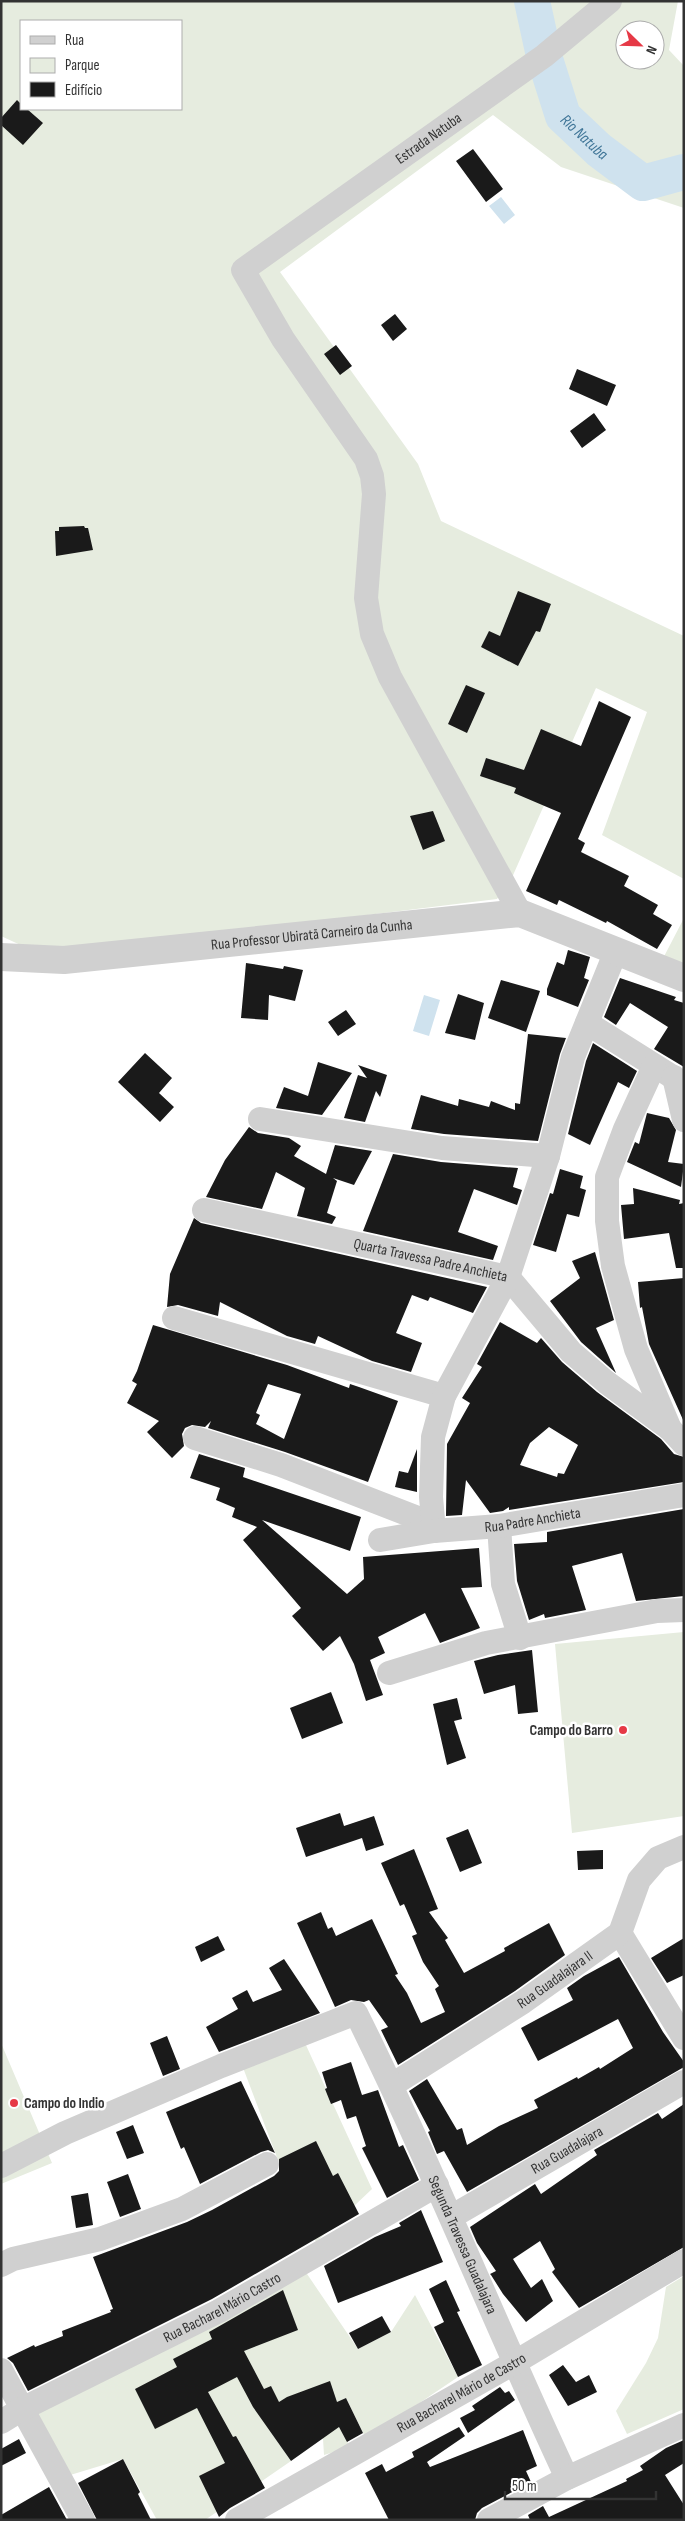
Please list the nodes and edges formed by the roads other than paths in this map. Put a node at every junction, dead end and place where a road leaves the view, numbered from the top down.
1 (610, 1) edge
2 (520, 914) junction
3 (616, 951) junction
4 (1, 957) edge
5 (684, 978) edge
6 (587, 1023) junction
7 (670, 1076) edge
8 (260, 1119) dead end
9 (684, 1120) edge
10 (548, 1156) junction
11 (204, 1210) dead end
12 (508, 1277) junction
13 (174, 1318) dead end
14 (444, 1396) junction
15 (677, 1436) edge
16 (195, 1438) dead end
17 (684, 1495) edge
18 (499, 1526) junction
19 (433, 1528) junction
20 (380, 1540) dead end
21 (684, 1610) edge
22 (520, 1638) junction
23 (389, 1673) dead end
24 (684, 1847) edge
25 (620, 1933) junction
26 (684, 2038) edge
27 (684, 2082) edge
28 (392, 2085) junction
29 (267, 2164) dead end
30 (1, 2166) edge
31 (437, 2185) junction
32 (451, 2217) junction
33 (684, 2261) edge
34 (1, 2265) edge
35 (514, 2363) junction
36 (1, 2370) edge
37 (22, 2409) junction
38 (1, 2422) edge
39 (684, 2425) edge
40 (567, 2478) junction
41 (513, 2514) edge
42 (83, 2520) edge
43 (237, 2520) edge
44 (490, 2520) edge

1 - 2 street, Estrada Natuba
2 - 3 street, Rua Professor Ubiratã Carneiro da Cunha
2 - 4 street, Rua Professor Ubiratã Carneiro da Cunha
3 - 5 street, Rua Professor Ubiratã Carneiro da Cunha
3 - 6 street
6 - 7 street
6 - 10 street
7 - 9 street
7 - 15 street
8 - 10 street
10 - 12 street
11 - 12 street, Quarta Travessa Padre Anchieta
12 - 14 street
12 - 15 street, Quarta Travessa Padre Anchieta
13 - 14 street
14 - 19 street
16 - 19 street
17 - 18 street, Rua Padre Anchieta
18 - 19 street, Rua Padre Anchieta
18 - 22 street
19 - 20 street, Rua Padre Anchieta
21 - 22 street
22 - 23 street
24 - 25 street
25 - 26 street
25 - 28 street, Rua Guadalajara II
27 - 32 street, Rua Guadalajara
28 - 30 street, Segunda Travessa Guadalajara
28 - 31 street, Segunda Travessa Guadalajara
29 - 34 street
31 - 32 street, Segunda Travessa Guadalajara
31 - 37 street, Rua Bacharel Mário Castro
32 - 35 street, Segunda Travessa Guadalajara
33 - 35 street, Rua Bacharel Mário de Castro
35 - 40 street, Segunda Travessa Guadalajara
35 - 43 street, Rua Bacharel Mário de Castro
36 - 37 street
37 - 38 street, Rua Bacharel Mário Castro
37 - 42 street
39 - 40 street
40 - 41 street
41 - 44 street

